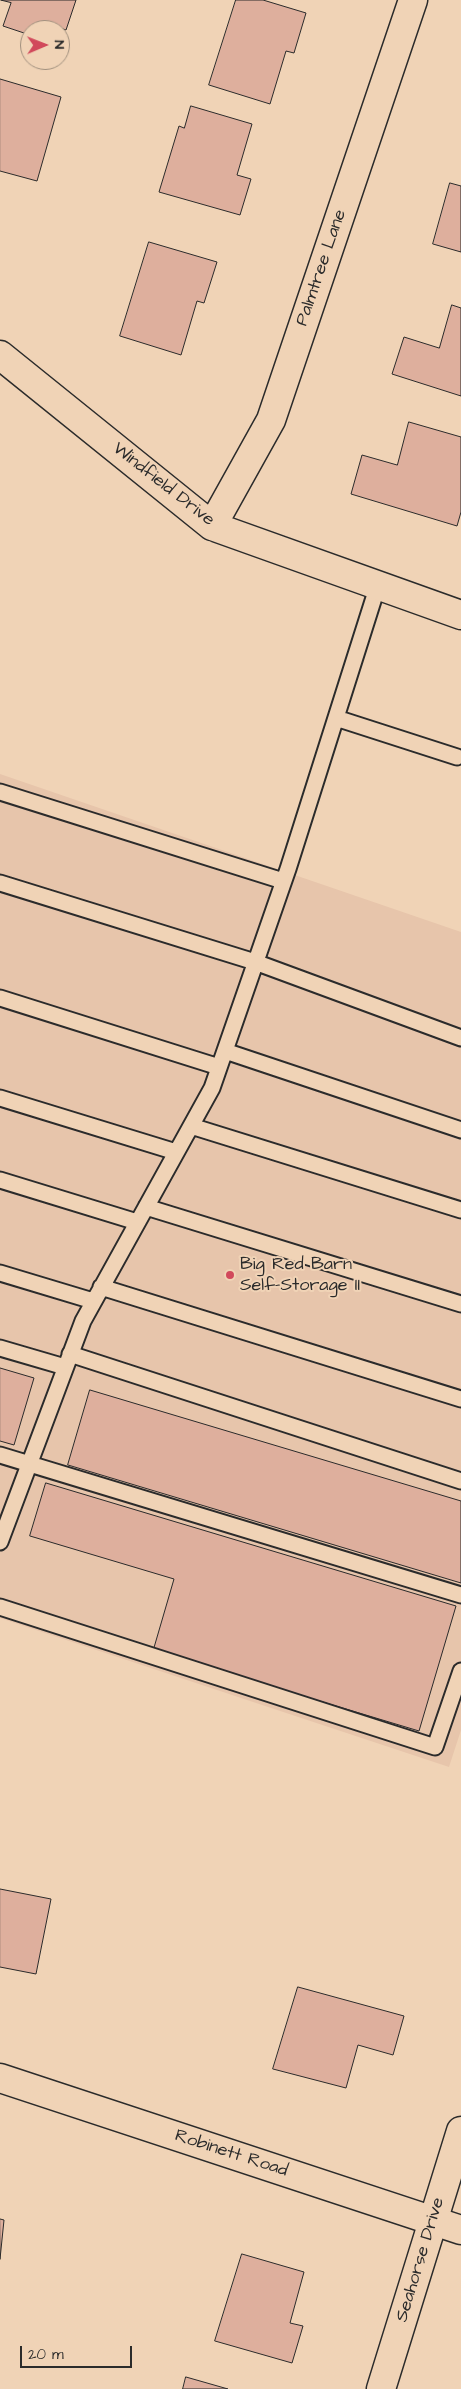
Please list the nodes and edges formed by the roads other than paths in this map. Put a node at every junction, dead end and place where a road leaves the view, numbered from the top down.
1 (413, 0) edge
2 (0, 355) edge
3 (212, 526) junction
4 (378, 586) junction
5 (461, 615) edge
6 (336, 718) junction
7 (456, 757) dead end
8 (0, 792) edge
9 (283, 882) junction
10 (0, 883) edge
11 (255, 962) junction
12 (0, 998) edge
13 (461, 1038) edge
14 (225, 1051) junction
15 (219, 1067) junction
16 (0, 1098) edge
17 (190, 1126) junction
18 (461, 1130) edge
19 (176, 1152) junction
20 (0, 1180) edge
21 (146, 1207) junction
22 (461, 1210) edge
23 (137, 1222) junction
24 (0, 1273) edge
25 (101, 1287) junction
26 (94, 1301) junction
27 (461, 1304) edge
28 (0, 1348) edge
29 (68, 1360) junction
30 (461, 1399) edge
31 (0, 1455) edge
32 (30, 1463) junction
33 (461, 1481) edge
34 (0, 1542) edge
35 (461, 1595) edge
36 (0, 1608) edge
37 (461, 1671) edge
38 (0, 2078) edge
39 (461, 2130) edge
40 (434, 2220) junction
41 (461, 2230) edge
42 (381, 2389) edge

1 - 3 street, Palmtree Lane
2 - 3 street, Windfield Drive
3 - 4 street, Windfield Drive
4 - 5 street, Windfield Drive
4 - 6 lane
6 - 7 lane
6 - 9 lane
8 - 9 lane
9 - 11 lane
10 - 11 lane
11 - 13 lane
11 - 14 lane
12 - 15 lane
14 - 15 lane
14 - 18 lane
15 - 17 lane
16 - 19 lane
17 - 19 lane
17 - 22 lane
19 - 21 lane
20 - 23 lane
21 - 23 lane
21 - 27 lane
23 - 25 lane
24 - 26 lane
25 - 26 lane
25 - 30 lane
26 - 29 lane
28 - 29 lane
29 - 32 lane
29 - 33 lane
31 - 32 lane
32 - 34 lane
32 - 35 lane
36 - 37 lane
38 - 40 street, Robinett Road
39 - 40 street, Seahorse Drive
40 - 41 street, Robinett Road
40 - 42 street, Seahorse Drive

